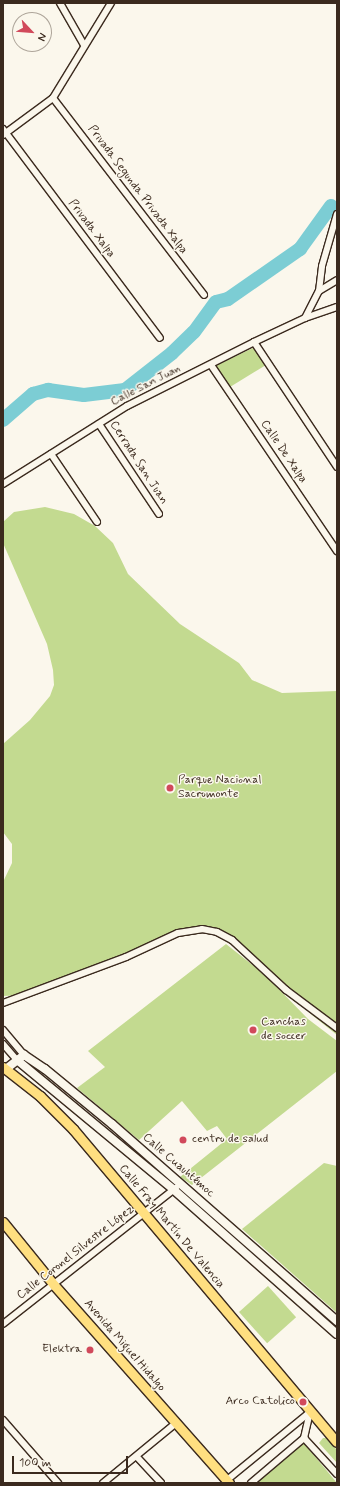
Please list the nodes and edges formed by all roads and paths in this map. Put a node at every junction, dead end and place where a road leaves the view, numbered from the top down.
1 (60, 3) edge
2 (112, 3) edge
3 (84, 45) junction
4 (53, 98) junction
5 (4, 132) edge
6 (337, 214) edge
7 (337, 280) edge
8 (319, 291) junction
9 (204, 295) dead end
10 (337, 307) edge
11 (305, 318) junction
12 (160, 338) dead end
13 (254, 342) junction
14 (211, 365) junction
15 (99, 424) junction
16 (51, 454) junction
17 (337, 467) edge
18 (3, 484) edge
19 (159, 514) dead end
20 (97, 522) dead end
21 (337, 551) edge
22 (3, 1003) edge
23 (337, 1028) edge
24 (3, 1030) edge
25 (3, 1044) edge
26 (21, 1057) junction
27 (4, 1069) edge
28 (137, 1146) junction
29 (131, 1154) junction
30 (181, 1184) junction
31 (174, 1190) junction
32 (144, 1213) junction
33 (3, 1222) edge
34 (241, 1237) junction
35 (235, 1244) junction
36 (54, 1284) junction
37 (304, 1292) junction
38 (298, 1299) junction
39 (337, 1321) edge
40 (3, 1324) edge
41 (337, 1334) edge
42 (310, 1412) junction
43 (3, 1420) edge
44 (176, 1424) junction
45 (304, 1438) junction
46 (337, 1442) edge
47 (137, 1457) junction
48 (337, 1474) edge
49 (228, 1482) edge
50 (58, 1483) edge
51 (103, 1483) edge
52 (161, 1483) edge
53 (251, 1483) edge

1 - 3 street
2 - 3 street
3 - 4 street
4 - 5 street
4 - 9 street, Privada Segunda Privada Xalpa
5 - 12 street, Privada Xalpa
6 - 8 street
7 - 8 street
8 - 11 street
10 - 11 street, Calle San Juan
11 - 13 street, Calle San Juan
13 - 14 street, Calle San Juan
13 - 17 street
14 - 15 street, Calle San Juan
14 - 21 street, Calle De Xalpa
15 - 16 street, Calle San Juan
15 - 19 street, Cerrada San Juan
16 - 18 street, Calle San Juan
16 - 20 street
22 - 23 street
24 - 26 street, Calle Cuauhtémoc
25 - 26 street, Calle Cuauhtémoc
26 - 27 main road
26 - 28 main road, Calle Cuauhtémoc
26 - 29 main road, Calle Cuauhtémoc
27 - 32 main road, Calle Fray Martín De Valencia
28 - 29 main road
28 - 30 main road, Calle Cuauhtémoc
29 - 31 main road, Calle Cuauhtémoc
30 - 31 street, Calle Coronel Silvestre López
30 - 34 main road, Calle Cuauhtémoc
31 - 32 street, Calle Coronel Silvestre López
31 - 35 main road, Calle Cuauhtémoc
32 - 36 street, Calle Coronel Silvestre López
32 - 42 main road, Calle Fray Martín De Valencia
33 - 36 main road, Avenida Miguel Hidalgo
34 - 35 main road
34 - 37 main road, Calle Cuauhtémoc
35 - 38 main road, Calle Cuauhtémoc
36 - 40 street, Calle Coronel Silvestre López
36 - 44 main road, Avenida Miguel Hidalgo
37 - 38 main road
37 - 39 main road, Calle Cuauhtémoc
38 - 41 main road, Calle Cuauhtémoc
42 - 45 street
42 - 46 main road, Calle Fray Martín De Valencia
42 - 49 street
43 - 50 street
44 - 47 street
44 - 49 main road, Avenida Miguel Hidalgo
45 - 48 street
45 - 53 street
47 - 51 street
47 - 52 street

